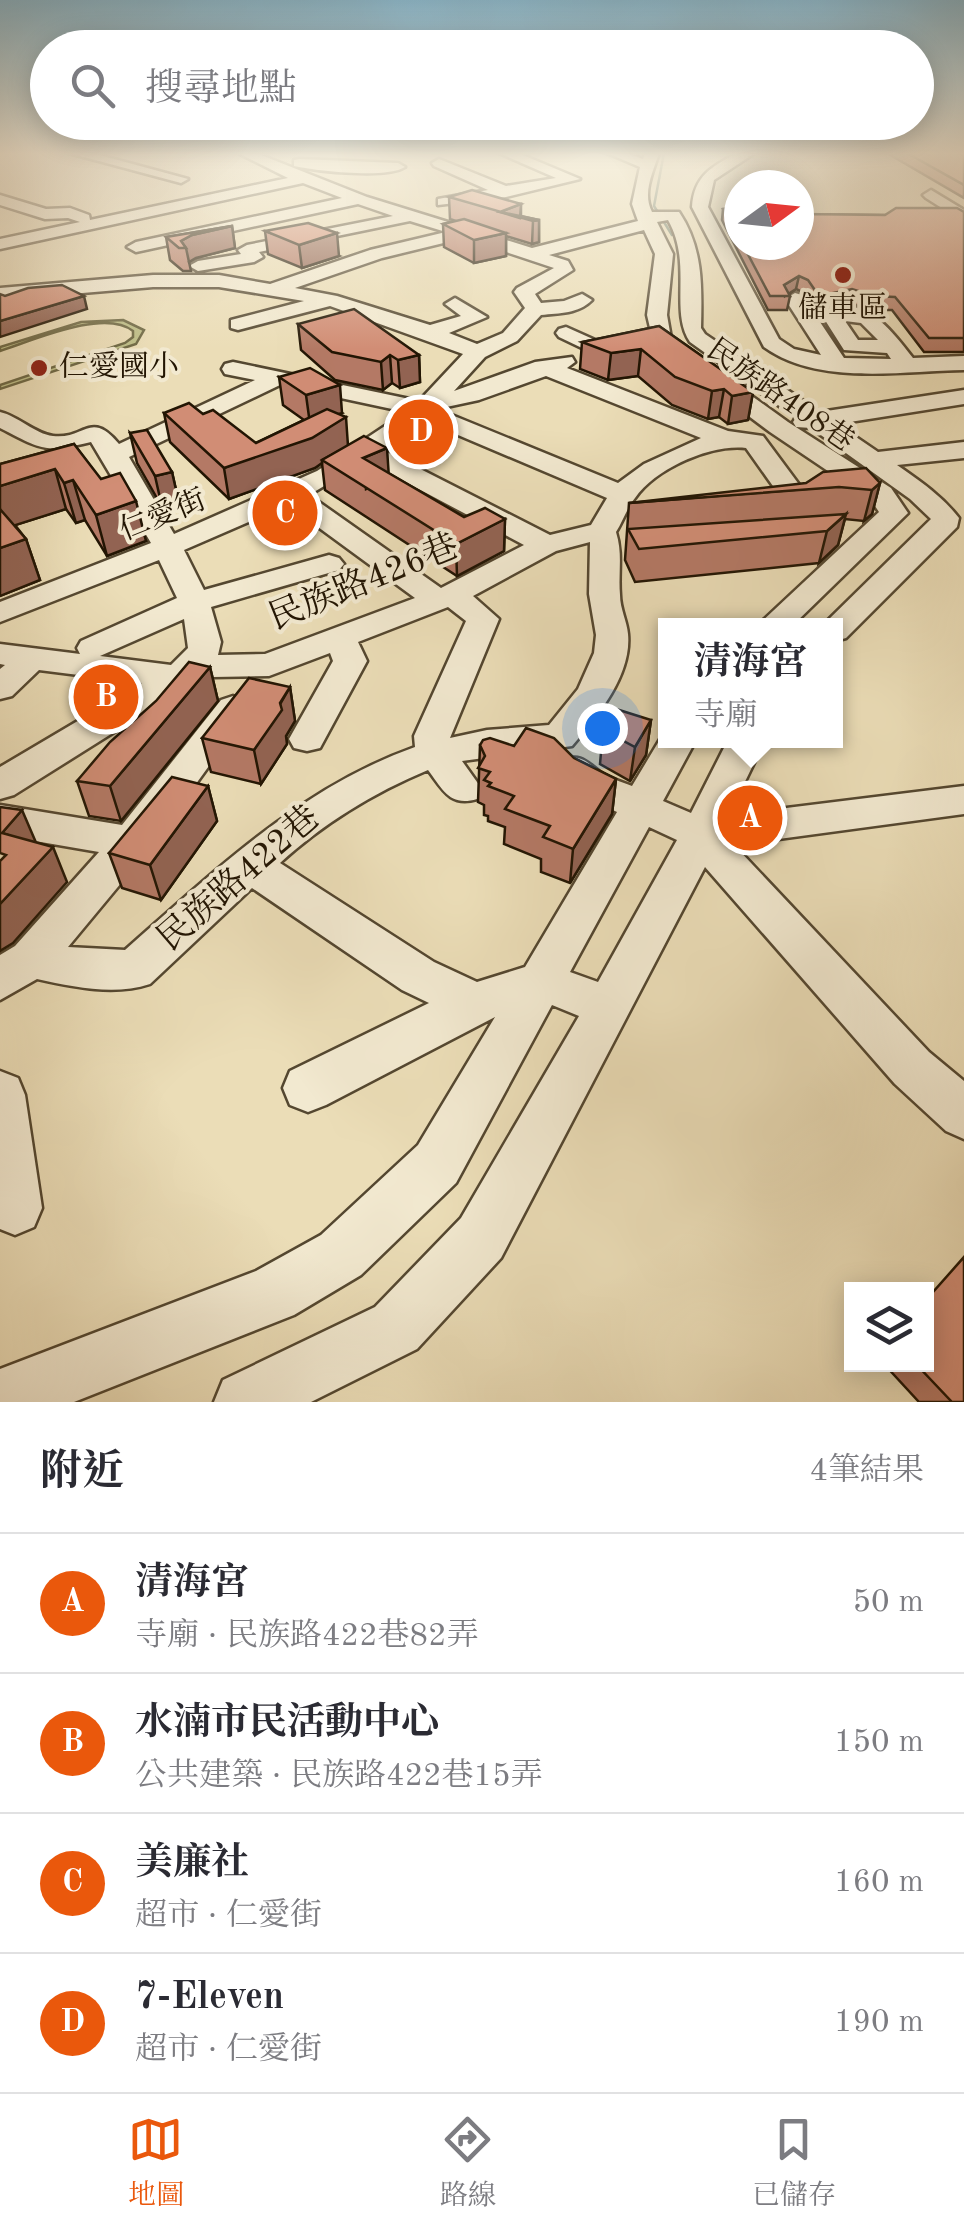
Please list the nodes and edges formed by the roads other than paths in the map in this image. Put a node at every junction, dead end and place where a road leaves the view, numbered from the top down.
1 (85, 218) edge
2 (269, 218) edge
3 (397, 218) edge
4 (423, 218) edge
5 (658, 218) edge
6 (675, 218) edge
7 (716, 218) edge
8 (646, 221) junction
9 (469, 232) junction
10 (0, 244) edge
11 (136, 247) dead end
12 (531, 254) junction
13 (166, 270) junction
14 (277, 288) junction
15 (0, 294) edge
16 (795, 298) edge
17 (330, 300) junction
18 (582, 300) dead end
19 (159, 301) dead end
20 (455, 304) dead end
21 (511, 310) junction
22 (352, 320) junction
23 (238, 324) dead end
24 (430, 332) junction
25 (566, 333) dead end
26 (388, 345) edge
27 (633, 347) junction
28 (477, 352) junction
29 (837, 362) junction
30 (964, 362) edge
31 (543, 367) junction
32 (233, 369) dead end
33 (747, 376) junction
34 (273, 380) junction
35 (716, 382) junction
36 (431, 397) junction
37 (964, 397) edge
38 (0, 420) edge
39 (814, 420) junction
40 (779, 427) junction
41 (102, 437) junction
42 (724, 438) junction
43 (964, 450) edge
44 (366, 452) junction
45 (873, 460) junction
46 (38, 471) edge
47 (291, 494) junction
48 (742, 509) edge
49 (894, 512) junction
50 (609, 525) junction
51 (959, 525) edge
52 (831, 530) edge
53 (644, 533) edge
54 (874, 534) junction
55 (546, 545) junction
56 (165, 547) junction
57 (329, 564) dead end
58 (444, 597) junction
59 (195, 602) junction
60 (0, 613) edge
61 (783, 618) edge
62 (843, 623) edge
63 (338, 636) junction
64 (93, 648) dead end
65 (16, 656) edge
66 (269, 665) junction
67 (176, 677) junction
68 (0, 688) edge
69 (559, 737) junction
70 (307, 739) dead end
71 (673, 748) edge
72 (743, 748) edge
73 (434, 752) junction
74 (0, 785) edge
75 (463, 789) dead end
76 (964, 800) edge
77 (640, 806) junction
78 (0, 820) edge
79 (700, 834) junction
80 (132, 842) junction
81 (252, 866) junction
82 (15, 970) edge
83 (542, 981) junction
84 (474, 1004) junction
85 (609, 1008) junction
86 (308, 1088) dead end
87 (0, 1095) edge
88 (964, 1114) edge
89 (15, 1208) dead end
90 (0, 1400) edge
91 (245, 1402) edge

1 - 10 street
2 - 11 street
3 - 13 street
4 - 9 street, 仁愛街
5 - 8 street, 民族路408巷
6 - 33 street, 民族路408巷
7 - 29 street
8 - 12 street
8 - 27 street, 民族路408巷
9 - 12 street, 仁愛街
9 - 14 street
12 - 21 street, 仁愛街
13 - 14 street
13 - 15 street
13 - 19 street
14 - 17 street
16 - 29 street
17 - 22 street
17 - 23 street
18 - 21 street
20 - 21 street
21 - 24 street
21 - 28 street, 仁愛街
22 - 24 street
22 - 26 street
24 - 28 street
25 - 27 street
27 - 31 street
27 - 35 street, 民族路408巷
28 - 36 street, 仁愛街
29 - 30 street
31 - 36 street
31 - 42 street
32 - 34 street
33 - 35 street
33 - 39 street, 民族路408巷
34 - 36 street
34 - 41 street
35 - 40 street, 民族路408巷
36 - 44 street, 仁愛街
36 - 50 street
37 - 39 street
38 - 41 street
39 - 40 street
39 - 45 street, 民族路408巷
40 - 49 street, 民族路408巷
41 - 46 street
41 - 56 street
42 - 48 street
42 - 50 street
43 - 45 street
44 - 47 street, 仁愛街
44 - 55 street
45 - 51 street, 民族路408巷
47 - 56 street, 仁愛街
47 - 58 street
49 - 51 street
49 - 54 street
50 - 53 street
50 - 55 street, 民族路426巷
50 - 69 street
51 - 62 street
52 - 54 street
54 - 61 street
55 - 58 street, 民族路426巷
56 - 59 street
56 - 60 street, 仁愛街
57 - 59 street
58 - 63 street, 民族路426巷
58 - 73 street
59 - 64 street
59 - 67 street
63 - 66 street, 民族路426巷
63 - 70 street
65 - 67 street
65 - 68 street
66 - 67 street, 民族路426巷
66 - 80 street
67 - 74 street, 民族路426巷
69 - 73 street, 民族路422巷
69 - 77 street
71 - 77 street
72 - 79 street
73 - 75 street
73 - 81 street, 民族路422巷
76 - 79 street
77 - 79 street
77 - 83 street
78 - 80 street
79 - 85 street
79 - 88 street
80 - 82 street
81 - 82 street, 民族路422巷
81 - 84 street
83 - 84 street
83 - 85 street
83 - 90 street
84 - 86 street
85 - 91 street
87 - 89 street

